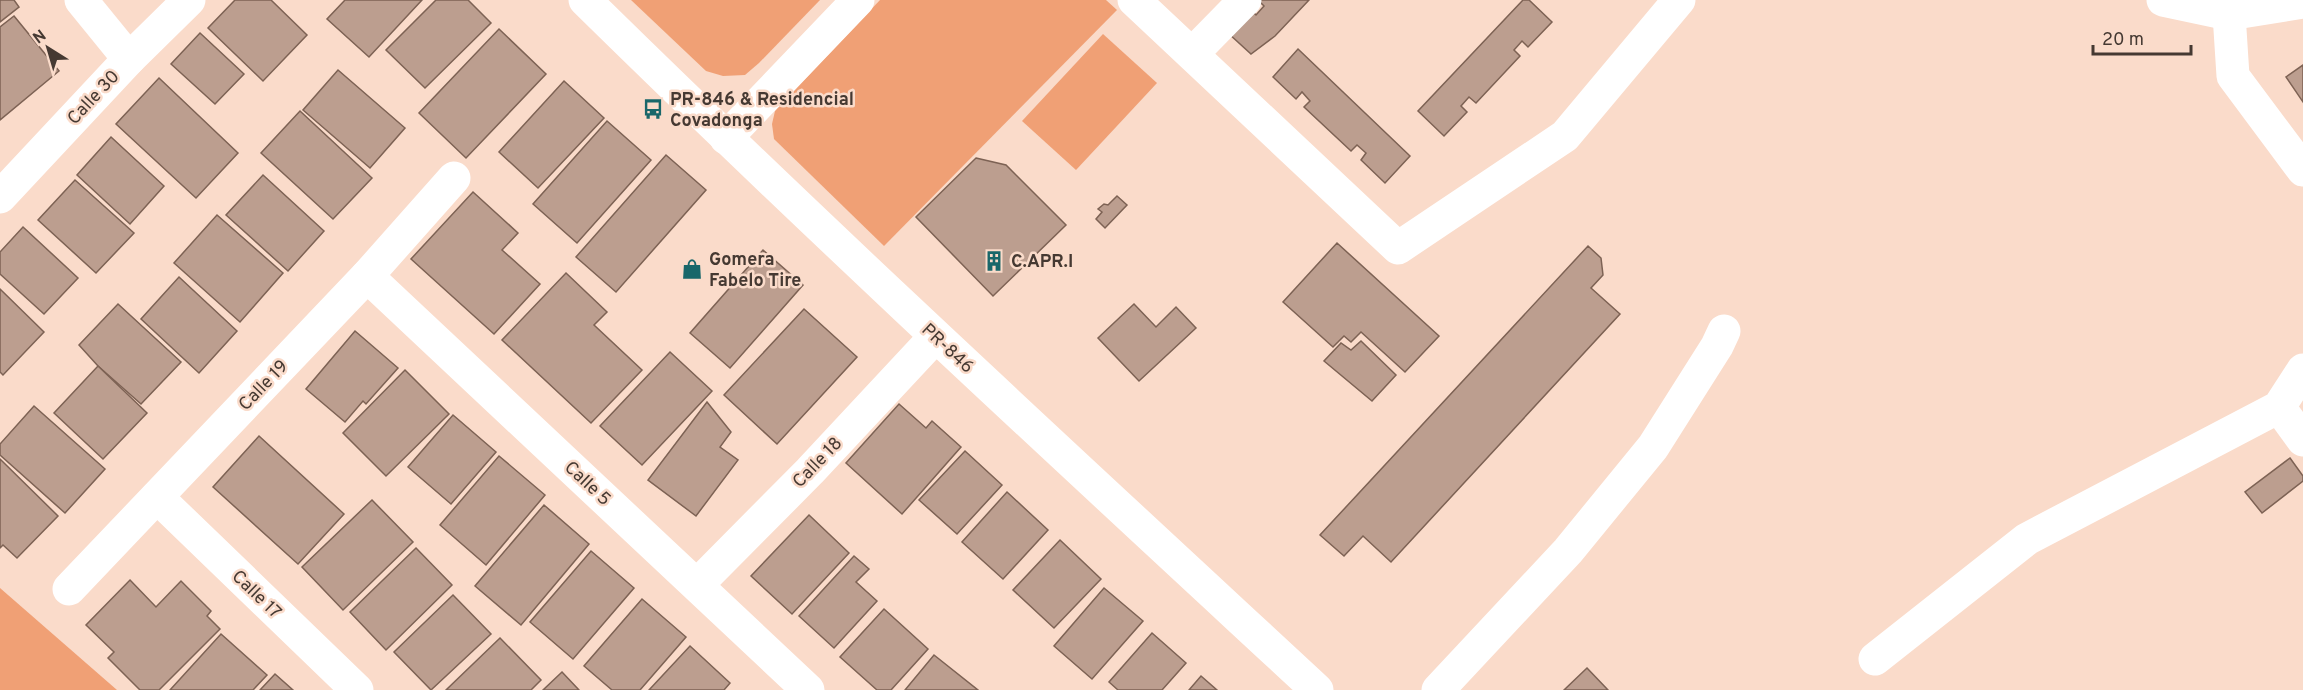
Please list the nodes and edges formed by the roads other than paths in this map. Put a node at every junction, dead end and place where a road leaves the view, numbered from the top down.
1 (81, 0) edge
2 (189, 0) edge
3 (585, 0) edge
4 (858, 0) edge
5 (1134, 0) edge
6 (1245, 0) edge
7 (1679, 0) edge
8 (2163, 0) edge
9 (2303, 2) edge
10 (2229, 14) junction
11 (1192, 54) junction
12 (129, 59) junction
13 (726, 138) junction
14 (2303, 171) edge
15 (454, 178) dead end
16 (0, 197) edge
17 (367, 276) junction
18 (1724, 331) dead end
19 (936, 337) junction
20 (2303, 370) edge
21 (2279, 407) junction
22 (2303, 440) edge
23 (157, 497) junction
24 (696, 585) junction
25 (69, 589) dead end
26 (1875, 658) dead end
27 (357, 690) edge
28 (808, 690) edge
29 (1317, 690) edge
30 (1438, 690) edge

1 - 12 street
2 - 12 street, Calle 30
3 - 13 street, PR-846 / PR-846
4 - 13 street
5 - 11 street
6 - 11 street
7 - 11 street
8 - 10 street
9 - 10 street
10 - 14 street
12 - 16 street, Calle 30
13 - 19 street, PR-846 / PR-846
15 - 17 street, Calle 19
17 - 23 street, Calle 19
17 - 24 street, Calle 5
18 - 30 street
19 - 24 street, Calle 18
19 - 29 street, PR-846 / PR-846
20 - 21 street
21 - 22 street
21 - 26 street
23 - 25 street, Calle 19
23 - 27 street, Calle 17
24 - 28 street, Calle 5

